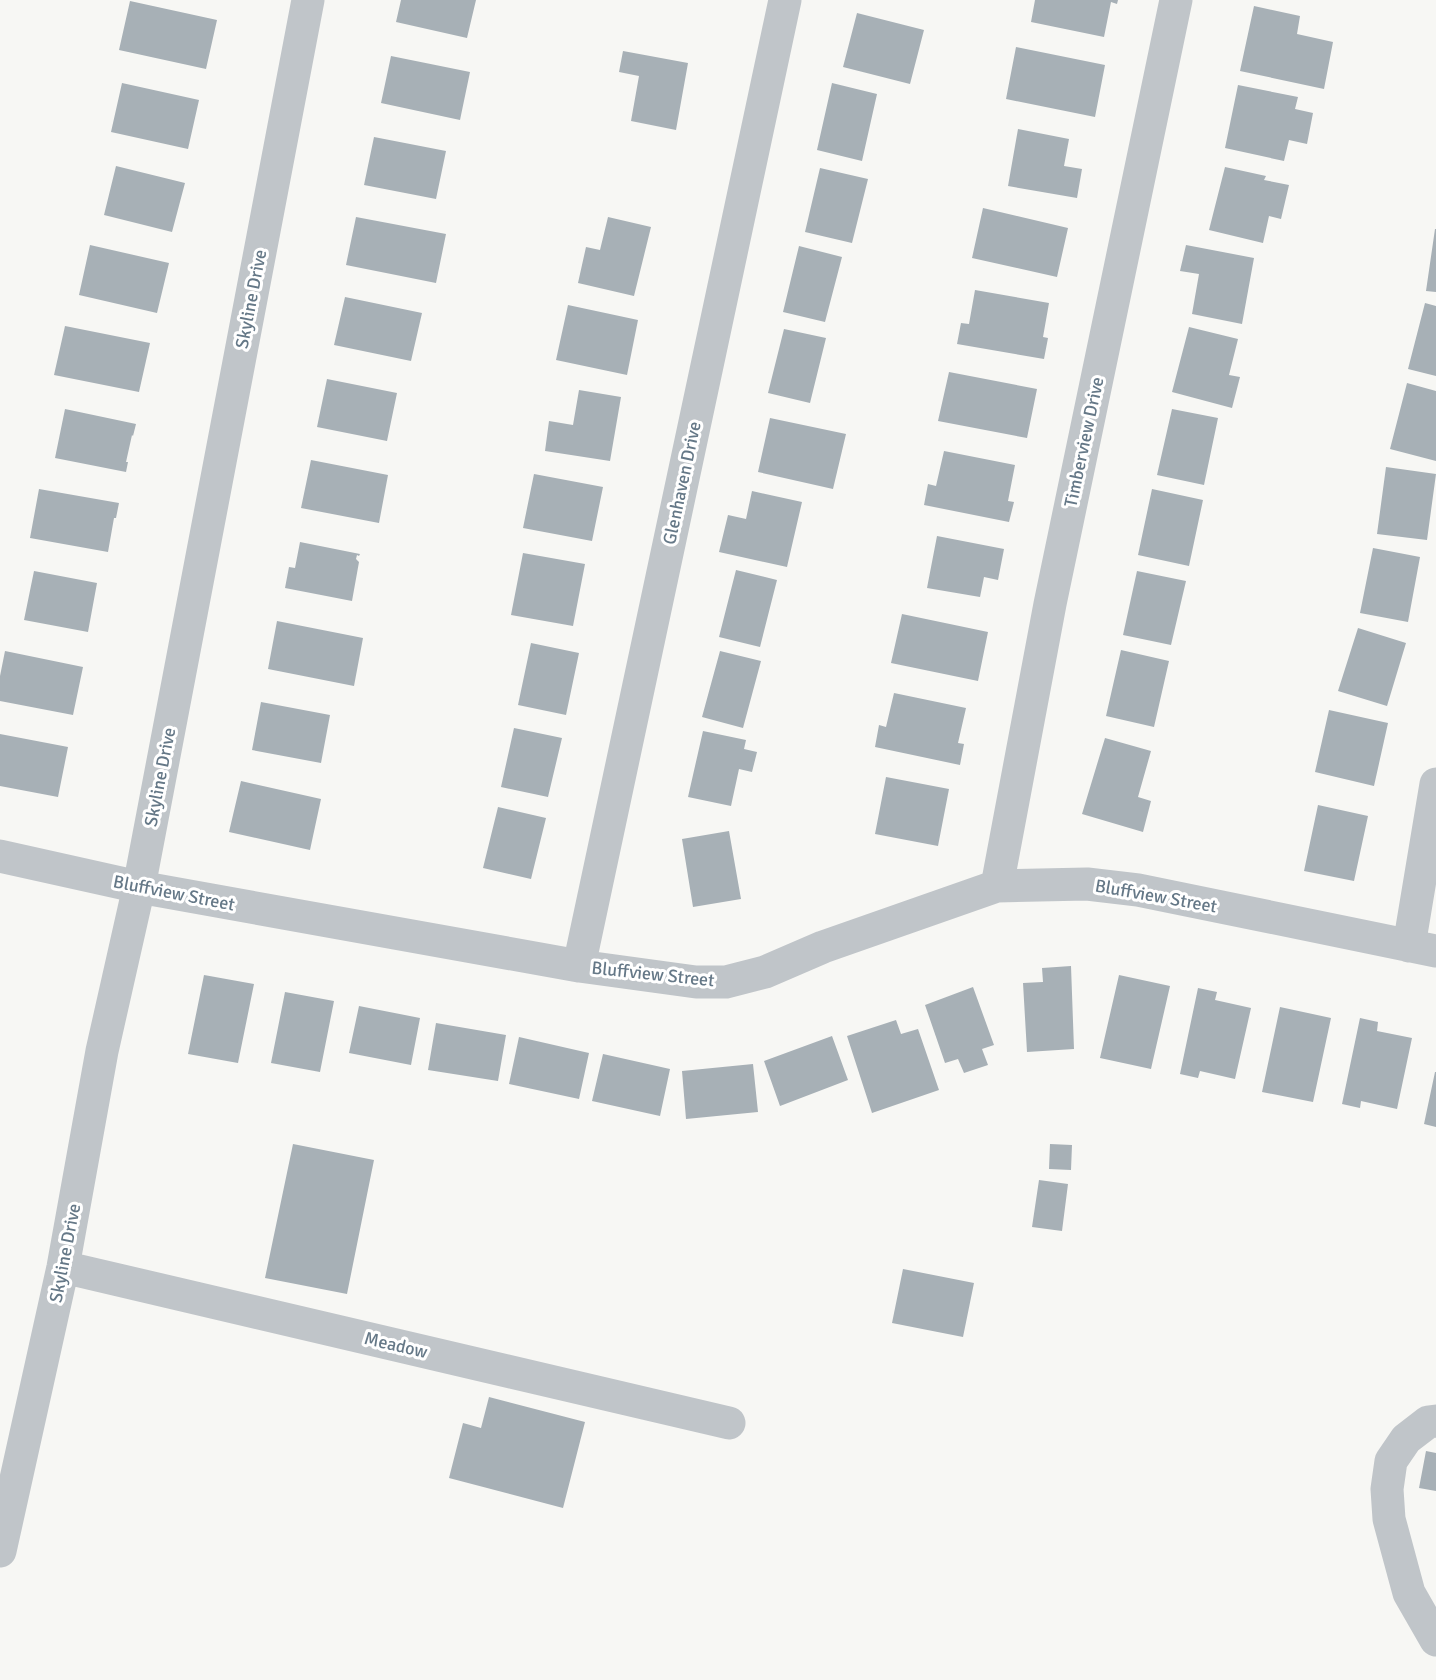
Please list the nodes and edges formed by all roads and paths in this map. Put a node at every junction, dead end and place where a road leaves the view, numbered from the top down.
1 (308, 0) edge
2 (785, 0) edge
3 (1176, 0) edge
4 (1436, 784) edge
5 (0, 856) edge
6 (997, 886) junction
7 (139, 887) junction
8 (1422, 949) edge
9 (579, 966) junction
10 (63, 1267) junction
11 (1436, 1421) edge
12 (729, 1423) dead end
13 (0, 1551) edge
14 (1436, 1641) edge

1 - 7 street, Skyline Drive
2 - 9 street, Glenhaven Drive
3 - 6 street, Timberview Drive
4 - 8 street
5 - 7 street, Bluffview Street
6 - 8 street, Bluffview Street
6 - 9 street, Bluffview Street
7 - 9 street, Bluffview Street
7 - 10 street, Skyline Drive
10 - 12 street, Meadow
10 - 13 street, Skyline Drive
11 - 14 street

